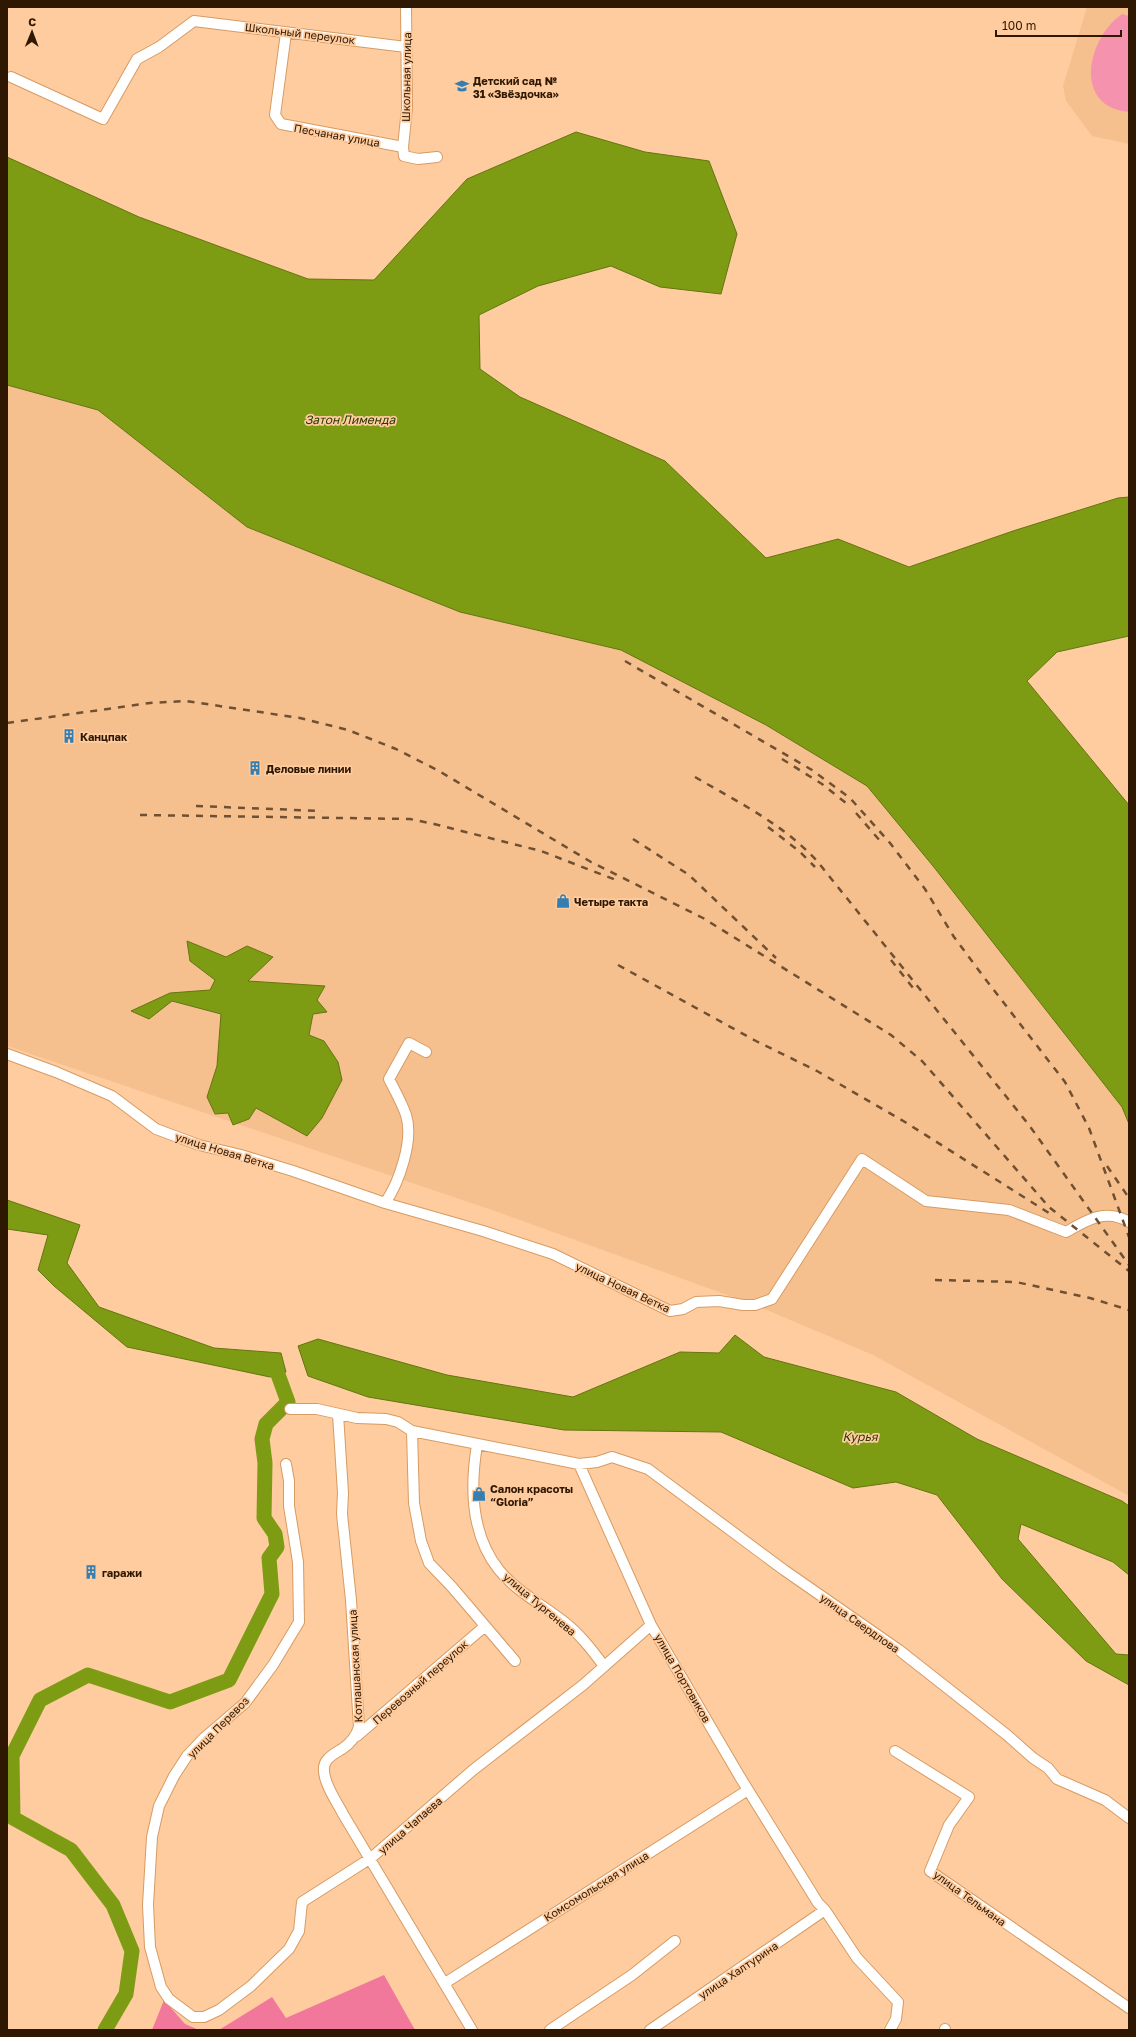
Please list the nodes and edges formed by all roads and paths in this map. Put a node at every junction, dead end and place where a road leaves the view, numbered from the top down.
1 (406, 7) edge
2 (286, 33) junction
3 (406, 47) junction
4 (11, 77) dead end
5 (403, 147) junction
6 (437, 157) dead end
7 (426, 1052) dead end
8 (7, 1054) edge
9 (385, 1203) junction
10 (1129, 1222) edge
11 (290, 1409) dead end
12 (338, 1414) junction
13 (412, 1432) junction
14 (477, 1445) junction
15 (286, 1464) dead end
16 (578, 1464) junction
17 (651, 1625) junction
18 (484, 1627) junction
19 (515, 1661) dead end
20 (604, 1666) junction
21 (356, 1737) junction
22 (895, 1751) dead end
23 (748, 1790) junction
24 (1129, 1818) edge
25 (371, 1858) junction
26 (825, 1910) junction
27 (675, 1941) dead end
28 (445, 1982) junction
29 (1129, 2008) edge
30 (184, 2011) joint
31 (472, 2030) edge
32 (550, 2030) edge
33 (650, 2030) edge
34 (890, 2030) edge

1 - 3 street, Школьная улица
2 - 3 street, Школьный переулок
2 - 4 street, Школьный переулок
2 - 5 street, Песчаная улица
3 - 5 street, Школьная улица
5 - 6 street
7 - 9 street
8 - 9 street, улица Новая Ветка
9 - 10 street, улица Новая Ветка
11 - 12 street
12 - 13 street
12 - 21 street, Котлашанская улица
13 - 14 street
13 - 18 street
14 - 16 street
14 - 20 street, улица Тургенева
15 - 30 street, улица Перевоз
16 - 17 street, улица Портовиков
16 - 24 street, улица Свердлова
17 - 20 street, улица Чапаева
17 - 23 street, улица Портовиков
18 - 19 street
18 - 21 street, Перевозный переулок
20 - 25 street, улица Чапаева
21 - 25 street, Котлашанская улица
22 - 29 street, улица Тельмана
23 - 26 street, улица Портовиков
23 - 28 street, Комсомольская улица
25 - 28 street, Котлашанская улица
25 - 30 street, улица Чапаева
26 - 33 street, улица Халтурина
26 - 34 street, улица Портовиков
27 - 32 street
28 - 31 street, Котлашанская улица

